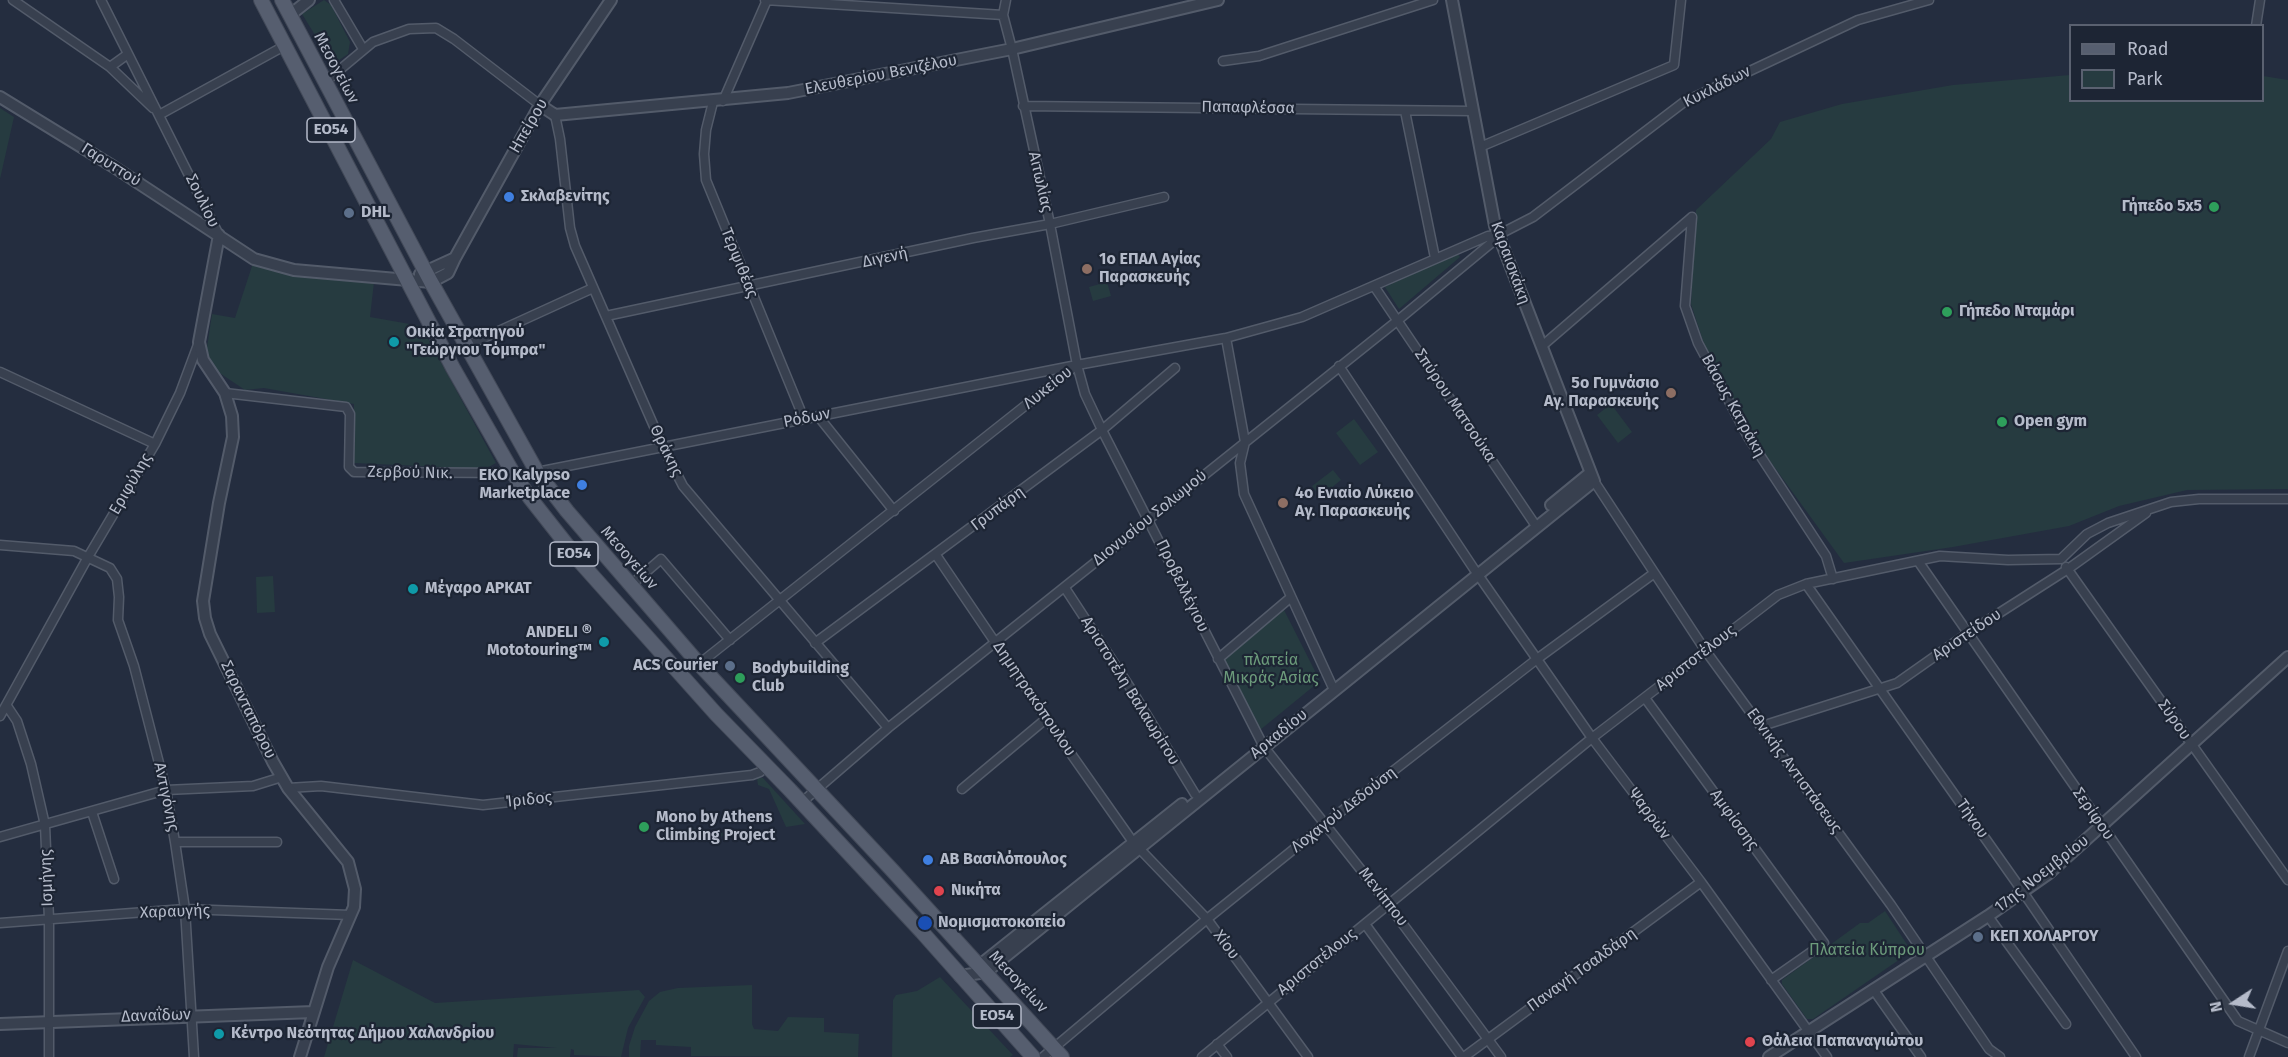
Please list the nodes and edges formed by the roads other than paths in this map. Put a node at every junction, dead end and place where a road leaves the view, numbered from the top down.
1 (13, 0) edge
2 (101, 0) edge
3 (261, 0) edge
4 (282, 0) edge
5 (309, 0) edge
6 (334, 0) edge
7 (611, 0) edge
8 (766, 0) edge
9 (1006, 0) edge
10 (1218, 0) edge
11 (1433, 0) edge
12 (1452, 0) edge
13 (1682, 0) edge
14 (1929, 0) edge
15 (2260, 0) edge
16 (1909, 2) edge
17 (290, 15) junction
18 (1003, 15) junction
19 (2256, 24) edge
20 (286, 45) junction
21 (363, 49) junction
22 (1012, 49) junction
23 (128, 54) junction
24 (1223, 61) dead end
25 (110, 67) junction
26 (325, 82) junction
27 (0, 98) edge
28 (718, 101) junction
29 (540, 105) junction
30 (1023, 106) junction
31 (1405, 111) junction
32 (1473, 111) junction
33 (159, 115) junction
34 (555, 115) junction
35 (1480, 147) junction
36 (1164, 197) dead end
37 (1050, 224) junction
38 (219, 235) junction
39 (1498, 235) junction
40 (1435, 258) junction
41 (428, 277) junction
42 (409, 280) junction
43 (1374, 286) junction
44 (748, 287) junction
45 (593, 288) junction
46 (606, 316) junction
47 (1397, 321) junction
48 (1227, 338) junction
49 (199, 342) junction
50 (466, 346) junction
51 (1542, 346) junction
52 (1077, 365) junction
53 (1339, 366) junction
54 (1175, 368) dead end
55 (0, 372) edge
56 (225, 393) junction
57 (818, 416) junction
58 (804, 419) junction
59 (1102, 430) junction
60 (1245, 442) junction
61 (155, 444) junction
62 (663, 447) junction
63 (537, 472) junction
64 (513, 473) junction
65 (1592, 477) junction
66 (2288, 499) edge
67 (2154, 507) junction
68 (894, 511) junction
69 (1149, 520) junction
70 (1534, 524) junction
71 (0, 545) edge
72 (936, 555) junction
73 (88, 556) junction
74 (2061, 560) junction
75 (1918, 561) junction
76 (2068, 569) junction
77 (1476, 571) junction
78 (1653, 574) junction
79 (1833, 579) junction
80 (1806, 584) junction
81 (631, 585) junction
82 (1065, 588) junction
83 (1290, 598) junction
84 (779, 602) junction
85 (1968, 633) junction
86 (730, 640) junction
87 (996, 642) junction
88 (815, 643) junction
89 (1705, 650) junction
90 (2288, 657) edge
91 (1218, 659) junction
92 (1537, 659) junction
93 (699, 664) junction
94 (1332, 688) junction
95 (1882, 690) junction
96 (1645, 698) junction
97 (7, 706) junction
98 (0, 716) edge
99 (1047, 718) junction
100 (1762, 726) junction
101 (888, 728) junction
102 (1592, 738) junction
103 (1262, 744) junction
104 (2192, 745) junction
105 (767, 765) junction
106 (282, 777) junction
107 (288, 788) junction
108 (962, 789) dead end
109 (166, 790) junction
110 (816, 790) junction
111 (1195, 794) junction
112 (802, 802) junction
113 (92, 812) junction
114 (1325, 824) junction
115 (45, 825) junction
116 (2102, 827) junction
117 (0, 837) edge
118 (175, 842) junction
119 (277, 842) dead end
120 (1136, 845) junction
121 (114, 879) dead end
122 (2288, 880) edge
123 (1701, 882) junction
124 (2023, 892) junction
125 (1389, 904) junction
126 (185, 909) junction
127 (350, 915) junction
128 (1988, 916) junction
129 (48, 919) junction
130 (1207, 919) junction
131 (0, 923) edge
132 (1365, 924) junction
133 (2288, 951) edge
134 (1925, 955) junction
135 (983, 969) junction
136 (960, 976) junction
137 (1771, 980) junction
138 (1873, 989) junction
139 (1269, 1002) junction
140 (313, 1012) junction
141 (192, 1015) junction
142 (49, 1020) junction
143 (0, 1024) edge
144 (2066, 1024) dead end
145 (2259, 1030) junction
146 (1809, 1031) junction
147 (1489, 1039) junction
148 (2288, 1043) edge
149 (1217, 1044) junction
150 (1058, 1052) edge
151 (49, 1057) edge
152 (194, 1057) edge
153 (300, 1057) edge
154 (1033, 1057) edge
155 (1043, 1057) edge
156 (1204, 1057) edge
157 (1227, 1057) edge
158 (1308, 1057) edge
159 (1463, 1057) edge
160 (1501, 1057) edge
161 (1769, 1057) edge
162 (1827, 1057) edge
163 (1922, 1057) edge
164 (2000, 1057) edge
165 (2136, 1057) edge
166 (2249, 1057) edge

1 - 25 street
2 - 23 street, Σουλίου
3 - 20 main road, Μεσογείων / ΕΟ54
4 - 17 main road, Μεσογείων / ΕΟ54
5 - 17 street
6 - 21 street
7 - 29 street, Ηπείρου
8 - 18 street
8 - 28 street, Τερψιθέας
9 - 18 street, Αιτωλίας
10 - 22 street, Ελευθερίου Βενιζέλου
11 - 24 street
12 - 32 street, Καραισκάκη
13 - 35 street
14 - 16 street, Κυκλάδων
15 - 19 street
16 - 39 street, Κυκλάδων
17 - 26 main road, Μεσογείων / ΕΟ54
18 - 22 street, Αιτωλίας
20 - 33 street
20 - 42 main road, Μεσογείων / ΕΟ54
21 - 26 street
21 - 29 street
22 - 28 street, Ελευθερίου Βενιζέλου
22 - 30 street, Αιτωλίας
23 - 25 street
23 - 33 street, Σουλίου
25 - 33 street
26 - 41 main road, Μεσογείων / ΕΟ54
27 - 38 street, Γαρυττού
28 - 34 street, Ελευθερίου Βενιζέλου
28 - 44 street, Τερψιθέας
29 - 34 street
29 - 41 street, Ηπείρου
30 - 31 street, Παπαφλέσσα
30 - 37 street, Αιτωλίας
31 - 32 street, Παπαφλέσσα
31 - 40 street
32 - 35 street, Καραισκάκη
33 - 38 street, Σουλίου
34 - 45 street, Θράκης
35 - 39 street, Καραισκάκη
36 - 37 street, Διγενή
37 - 44 street, Διγενή
37 - 52 street, Αιτωλίας
38 - 42 street, Σουλίου
38 - 49 street, Εριφύλης
39 - 40 street, Λυκείου
39 - 47 street, Διονυσίου Σολωμού
39 - 51 street, Καραισκάκη
40 - 43 street, Λυκείου
41 - 42 street, Ηπείρου
41 - 50 main road, Μεσογείων / ΕΟ54
42 - 64 main road, Μεσογείων / ΕΟ54
43 - 47 street, Σπύρου Ματσούκα
43 - 48 street, Λυκείου
44 - 46 street, Διγενή
44 - 58 street, Τερψιθέας
45 - 46 street, Θράκης
45 - 50 street
46 - 62 street, Θράκης
47 - 53 street, Διονυσίου Σολωμού
47 - 70 street, Σπύρου Ματσούκα
48 - 52 street, Λυκείου
48 - 60 street
49 - 56 street, Σαρανταπόρου
49 - 61 street, Εριφύλης
50 - 63 main road, Μεσογείων / ΕΟ54
51 - 65 street, Καραισκάκη
51 - 79 street, Βάσως Κατράκη
52 - 57 street, Ρόδων
52 - 59 street, Προβελλέγιου
52 - 68 street, Λυκείου
53 - 60 street, Διονυσίου Σολωμού
53 - 77 street, Ψαρρών
54 - 59 street, Γρυπάρη
55 - 61 street
56 - 64 street, Ζερβού Νικ.
56 - 106 street, Σαρανταπόρου
57 - 58 street, Ρόδων
57 - 68 street
58 - 62 street, Ρόδων
59 - 69 street, Προβελλέγιου
59 - 72 street, Γρυπάρη
60 - 69 street, Διονυσίου Σολωμού
60 - 83 street
61 - 73 street, Εριφύλης
62 - 63 street, Ρόδων
62 - 84 street, Θράκης
63 - 81 main road, Μεσογείων / ΕΟ54
64 - 105 main road, Μεσογείων / ΕΟ54
65 - 70 street, Αρκαδίου
65 - 78 street, Εθνικής Αντιστάσεως
66 - 67 street
67 - 74 street
67 - 76 street, Αριστείδου
68 - 84 street, Λυκείου
69 - 82 street, Διονυσίου Σολωμού
69 - 91 street, Προβελλέγιου
70 - 77 street, Αρκαδίου
71 - 73 street
72 - 87 street, Δημητρακόπουλου
72 - 88 street, Γρυπάρη
73 - 97 street, Εριφύλης
73 - 109 street, Αντιγόνης
74 - 75 street, Αριστοτέλους
74 - 76 street, Σύρου
75 - 79 street, Αριστοτέλους
75 - 85 street, Σερίφου
76 - 85 street, Αριστείδου
76 - 104 street, Σύρου
77 - 92 street, Ψαρρών
77 - 94 street, Αρκαδίου
78 - 89 street, Εθνικής Αντιστάσεως
78 - 92 street, Λοχαγού Δεδούση
79 - 80 street, Αριστοτέλους
80 - 89 street, Αριστοτέλους
80 - 95 street, Τήνου
81 - 86 street
81 - 93 main road, Μεσογείων / ΕΟ54
82 - 87 street, Διονυσίου Σολωμού
82 - 111 street, Αριστοτέλη Βαλαωρίτου
83 - 91 street
83 - 94 street
84 - 86 street, Λυκείου
84 - 88 street, Θράκης
85 - 95 street, Αριστείδου
85 - 116 street, Σερίφου
86 - 93 street, Λυκείου
87 - 99 street, Δημητρακόπουλου
87 - 101 street, Διονυσίου Σολωμού
88 - 101 street, Θράκης
89 - 96 street, Αριστοτέλους
89 - 100 street, Εθνικής Αντιστάσεως
90 - 104 street, 17ης Νοεμβρίου
91 - 103 street, Προβελλέγιου
92 - 102 street, Ψαρρών
92 - 114 street, Λοχαγού Δεδούση
93 - 110 main road, Μεσογείων / ΕΟ54
94 - 103 street, Αρκαδίου
95 - 100 street, Αριστείδου
95 - 124 street, Τήνου
96 - 102 street, Αριστοτέλους
96 - 137 street, Αμφίσσης
97 - 98 street, Εριφύλης
97 - 115 street, Ισμήνης
99 - 108 street
99 - 120 street, Δημητρακόπουλου
100 - 134 street, Εθνικής Αντιστάσεως
101 - 110 street, Διονυσίου Σολωμού
102 - 123 street, Ψαρρών
102 - 125 street, Αριστοτέλους
103 - 111 street, Αρκαδίου
103 - 114 street, Μενίππου
103 - 120 street, Αρκαδίου
104 - 116 street, 17ης Νοεμβρίου
104 - 122 street, Σύρου
105 - 107 street, Ίριδος
105 - 112 main road, Μεσογείων / ΕΟ54
106 - 107 street, Σαρανταπόρου
106 - 109 street
107 - 127 street, Σαρανταπόρου
109 - 113 street
109 - 118 street, Αντιγόνης
110 - 112 street, Διονυσίου Σολωμού
110 - 135 main road, Μεσογείων / ΕΟ54
111 - 120 street, Αρκαδίου
112 - 136 main road, Μεσογείων / ΕΟ54
113 - 115 street
113 - 121 street
114 - 125 street, Μενίππου
114 - 130 street, Λοχαγού Δεδούση
115 - 117 street
115 - 129 street, Ισμήνης
116 - 124 street, 17ης Νοεμβρίου
116 - 145 street, Σερίφου
118 - 119 street
118 - 126 street, Αντιγόνης
120 - 130 street, Χίου
120 - 135 street, Αρκαδίου
123 - 137 street, Ψαρρών
123 - 147 street, Παναγή Τσαλδάρη
124 - 128 street, 17ης Νοεμβρίου
124 - 165 street, Τήνου
125 - 132 street, Αριστοτέλους
125 - 147 street, Μενίππου
126 - 127 street, Χαραυγής
126 - 129 street, Χαραυγής
126 - 141 street, Αντιγόνης
127 - 140 street, Σαρανταπόρου
128 - 134 street, 17ης Νοεμβρίου
128 - 144 street
129 - 131 street, Χαραυγής
129 - 142 street, Ισμήνης
130 - 139 street, Χίου
130 - 150 street, Λοχαγού Δεδούση
132 - 139 street, Αριστοτέλους
132 - 159 street
133 - 145 street
134 - 138 street, 17ης Νοεμβρίου
134 - 164 street, Εθνικής Αντιστάσεως
135 - 136 street
135 - 150 main road, Μεσογείων / ΕΟ54
136 - 154 main road, Μεσογείων / ΕΟ54
137 - 146 street, Ψαρρών
138 - 146 street, 17ης Νοεμβρίου
138 - 163 street
139 - 149 street, Αριστοτέλους
139 - 158 street, Χίου
140 - 141 street, Δαναΐδων
140 - 153 street, Σαρανταπόρου
141 - 142 street, Δαναΐδων
141 - 152 street, Αντιγόνης
142 - 143 street, Δαναΐδων
142 - 151 street, Ισμήνης
145 - 148 street, Σερίφου
145 - 166 street
146 - 161 street, 17ης Νοεμβρίου
146 - 162 street, Ψαρρών
147 - 159 street, Παναγή Τσαλδάρη
147 - 160 street, Μενίππου
149 - 156 street, Αριστοτέλους
149 - 157 street
150 - 155 street, Λοχαγού Δεδούση

